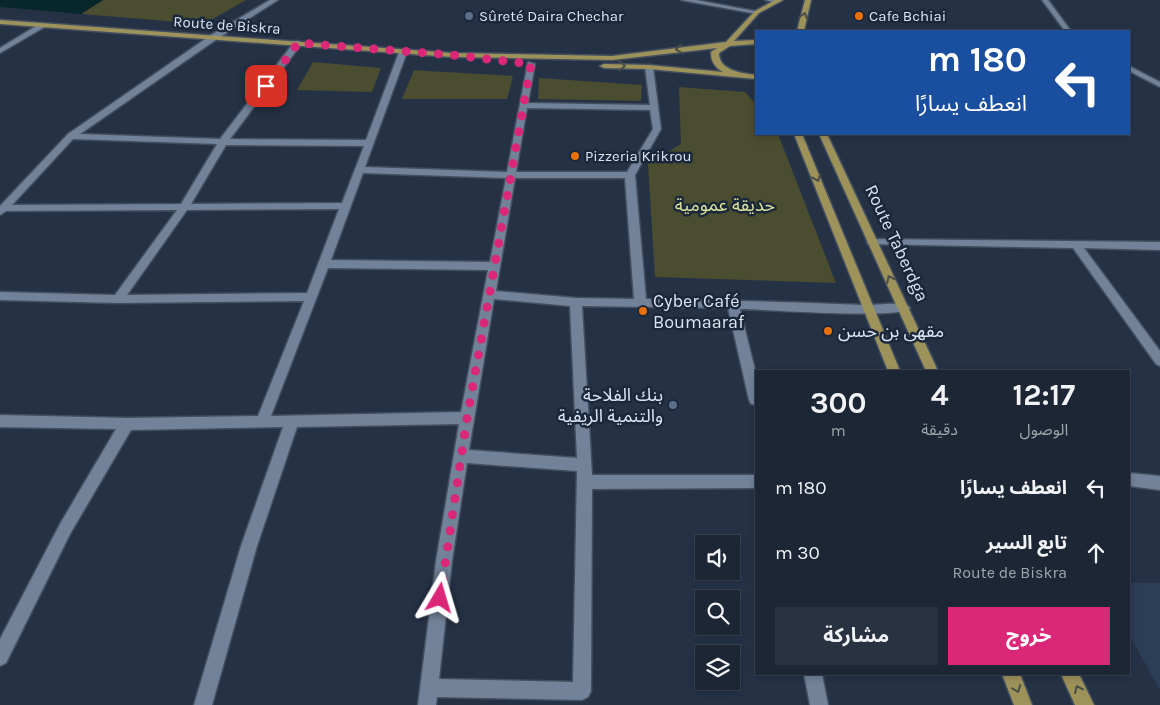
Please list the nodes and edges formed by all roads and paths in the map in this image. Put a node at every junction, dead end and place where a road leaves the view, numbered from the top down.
1 (275, 0) edge
2 (684, 0) edge
3 (768, 0) edge
4 (808, 0) edge
5 (1045, 0) edge
6 (778, 1) edge
7 (757, 12) junction
8 (0, 22) edge
9 (44, 26) junction
10 (800, 30) edge
11 (1067, 30) edge
12 (214, 37) junction
13 (755, 42) edge
14 (298, 43) junction
15 (728, 44) junction
16 (0, 51) edge
17 (403, 52) junction
18 (452, 55) junction
19 (531, 64) junction
20 (649, 67) junction
21 (1130, 69) edge
22 (744, 76) junction
23 (755, 77) edge
24 (1160, 85) edge
25 (525, 106) junction
26 (655, 108) junction
27 (798, 135) edge
28 (823, 135) edge
29 (71, 136) junction
30 (222, 142) junction
31 (368, 143) junction
32 (358, 170) junction
33 (512, 175) junction
34 (630, 175) junction
35 (344, 206) junction
36 (184, 207) junction
37 (2, 210) edge
38 (872, 242) junction
39 (1076, 245) junction
40 (1160, 246) edge
41 (324, 264) junction
42 (495, 266) junction
43 (489, 294) junction
44 (0, 296) edge
45 (310, 297) junction
46 (118, 299) junction
47 (576, 302) junction
48 (640, 302) junction
49 (733, 304) junction
50 (904, 308) junction
51 (870, 310) junction
52 (1160, 361) edge
53 (894, 370) edge
54 (932, 370) edge
55 (755, 396) edge
56 (467, 418) junction
57 (0, 421) edge
58 (292, 421) junction
59 (262, 422) junction
60 (127, 424) junction
61 (461, 456) junction
62 (584, 465) junction
63 (1130, 480) edge
64 (755, 481) edge
65 (586, 482) junction
66 (1160, 483) edge
67 (0, 657) edge
68 (813, 675) edge
69 (1011, 675) edge
70 (1070, 675) edge
71 (430, 688) junction
72 (203, 705) edge
73 (427, 705) edge
74 (819, 705) edge
75 (1023, 705) edge
76 (1085, 705) edge

1 - 12 street
2 - 7 street
3 - 6 street
10 -> 4 main road
5 - 11 street
6 - 7 main road
7 - 15 main road
8 - 9 main road, Route de Biskra
9 - 12 main road, Route de Biskra
9 - 16 street
12 - 14 main road, Route de Biskra
12 - 29 street
13 - 15 main road
14 - 17 main road, Route de Biskra
14 - 30 street
15 -> 18 main road
15 - 22 main road
17 - 18 main road, Route de Biskra
17 - 31 street
18 - 19 main road
19 -> 20 main road
19 - 25 street
20 - 22 main road
20 - 26 street
21 - 24 street
22 - 23 main road
25 - 26 street
25 - 33 street
26 - 34 street
27 -> 51 main road
28 - 38 main road, Route Taberdga
29 - 30 street
29 - 37 street
30 - 31 street
30 - 36 street
31 - 32 street
32 - 33 street
32 - 35 street
33 - 34 street
33 - 42 street
34 - 48 street
35 - 36 street
35 - 41 street
36 - 37 street
36 - 46 street
38 - 39 street
50 -> 38 main road, Route Taberdga
39 - 40 street
39 - 52 street
41 - 42 street
41 - 45 street
42 - 43 street
43 - 47 street
43 - 56 street
44 - 46 street
45 - 46 street
45 - 59 street
47 - 48 street
47 - 62 street
48 - 49 street
49 - 51 street
49 - 55 street
50 - 51 street
50 - 54 main road, Route Taberdga
51 - 53 main road
56 - 58 street
56 - 61 street
57 - 60 street
58 - 59 street
58 - 72 street
59 - 60 street
60 - 67 street
61 - 62 street
61 - 71 street
62 - 65 street
63 - 66 street
64 - 65 street
65 - 71 street
68 - 74 street
69 -> 75 main road
76 -> 70 main road
71 - 73 street

